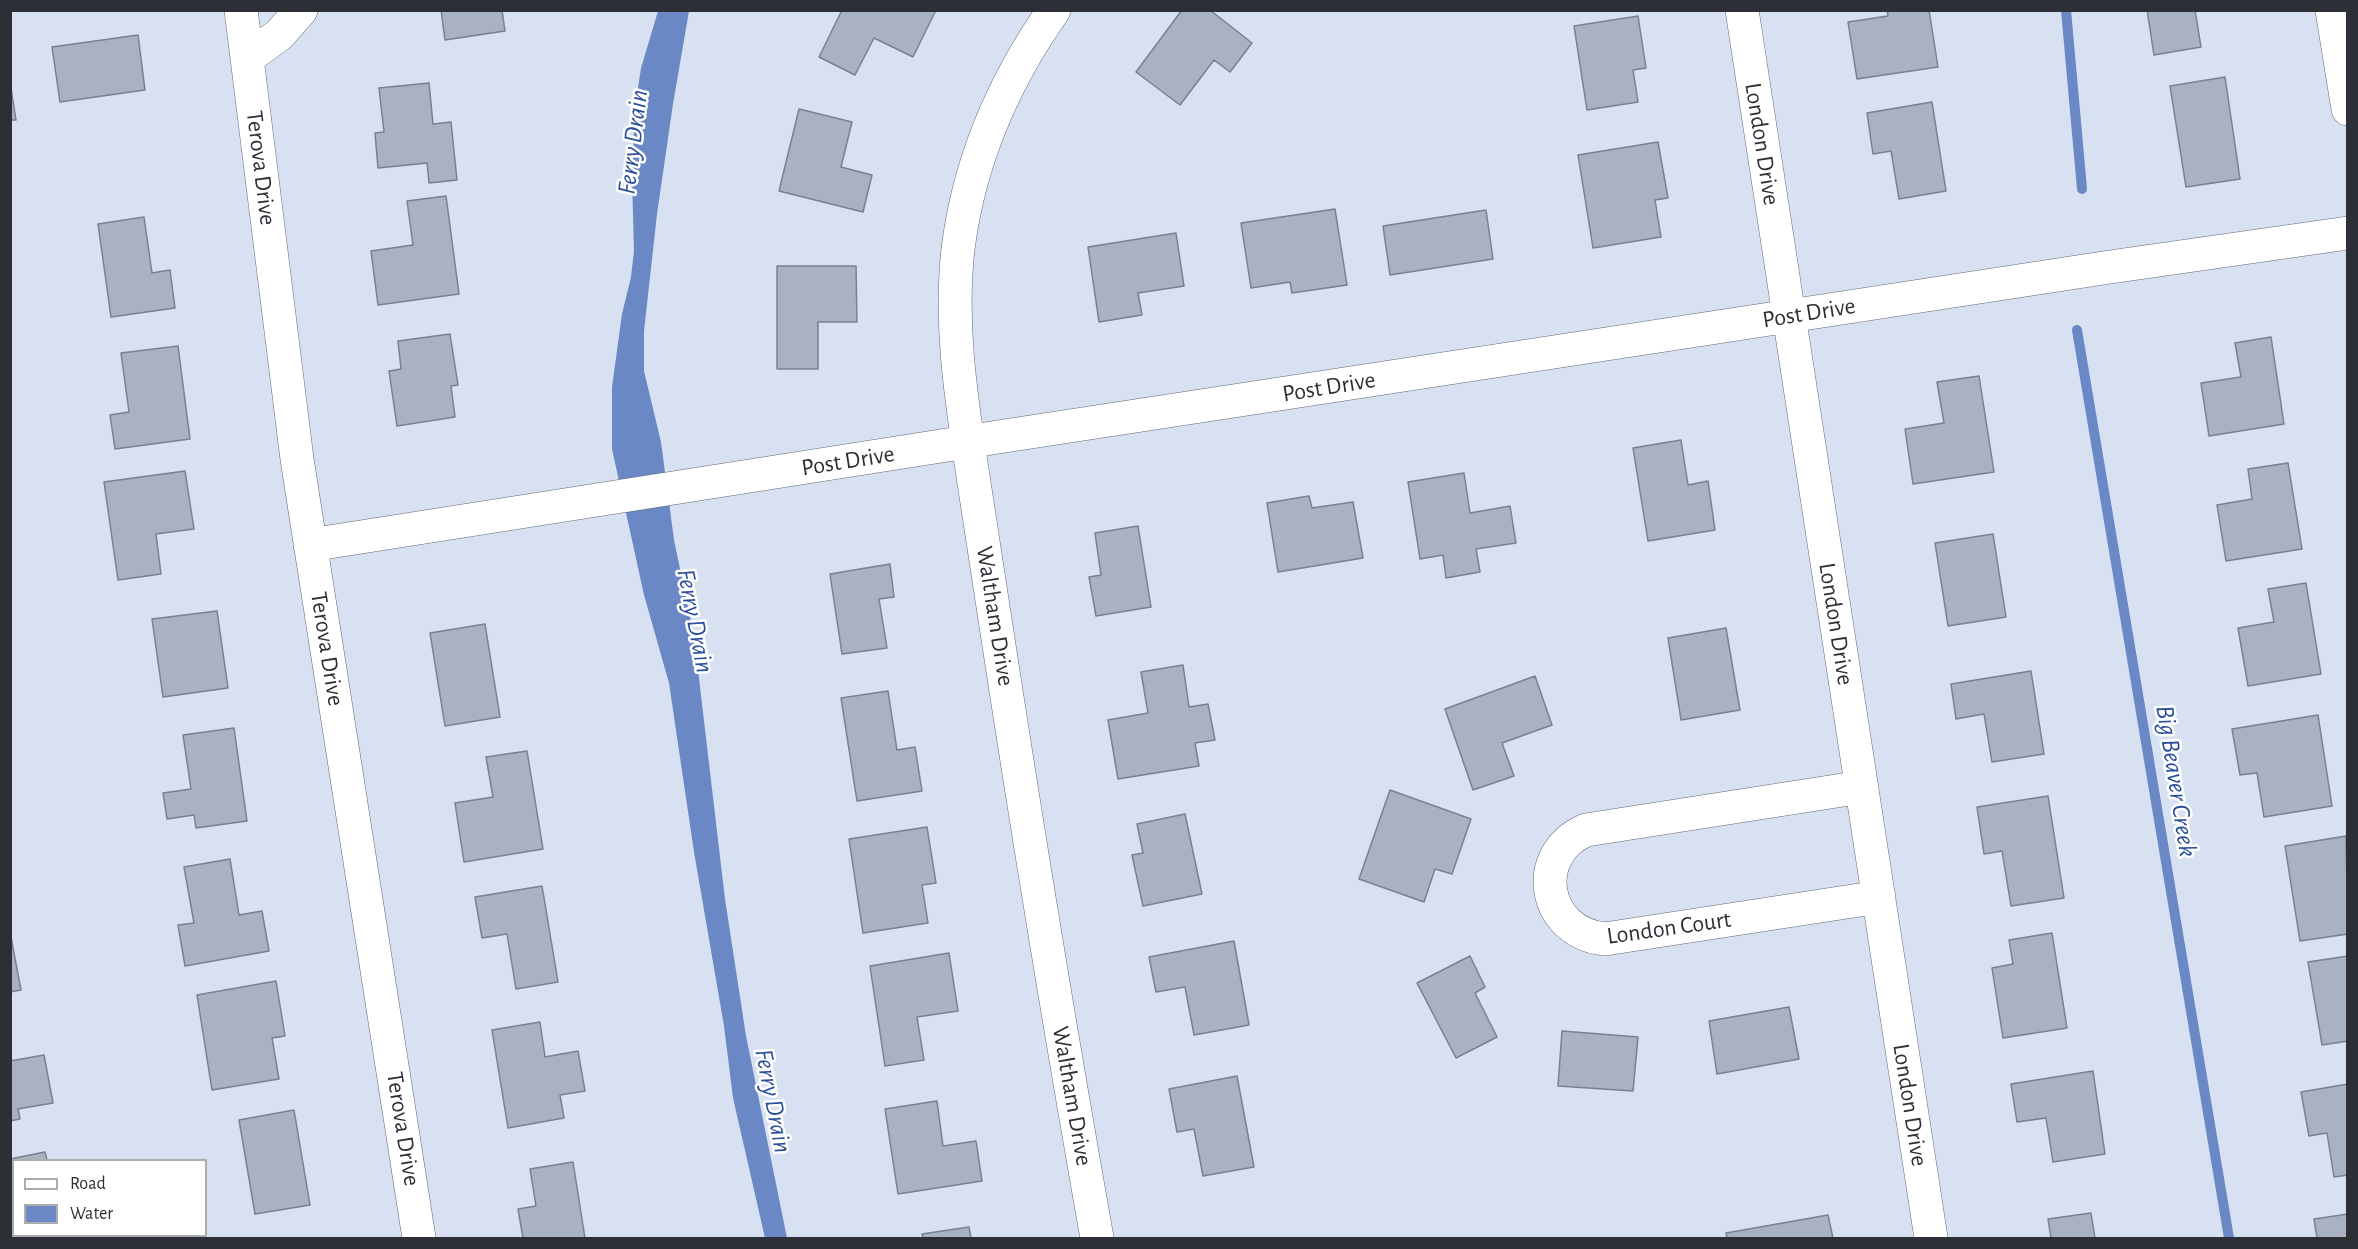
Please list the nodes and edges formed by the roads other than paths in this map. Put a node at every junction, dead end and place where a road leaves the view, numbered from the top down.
1 (241, 10) edge
2 (301, 10) edge
3 (1054, 10) edge
4 (1742, 10) edge
5 (2332, 10) edge
6 (247, 58) junction
7 (2348, 109) edge
8 (2348, 233) edge
9 (1788, 316) junction
10 (968, 442) junction
11 (310, 545) junction
12 (1862, 788) junction
13 (1879, 897) junction
14 (420, 1239) edge
15 (1097, 1239) edge
16 (1931, 1239) edge

1 - 6 street, Terova Drive
2 - 6 street
3 - 10 street, Waltham Drive
4 - 9 street, London Drive
5 - 7 street
6 - 11 street, Terova Drive
8 - 9 street, Post Drive
9 - 10 street, Post Drive
9 - 12 street, London Drive
10 - 11 street, Post Drive
10 - 15 street, Waltham Drive
11 - 14 street, Terova Drive
12 - 13 street, London Drive
12 - 13 street, London Court
13 - 16 street, London Drive

